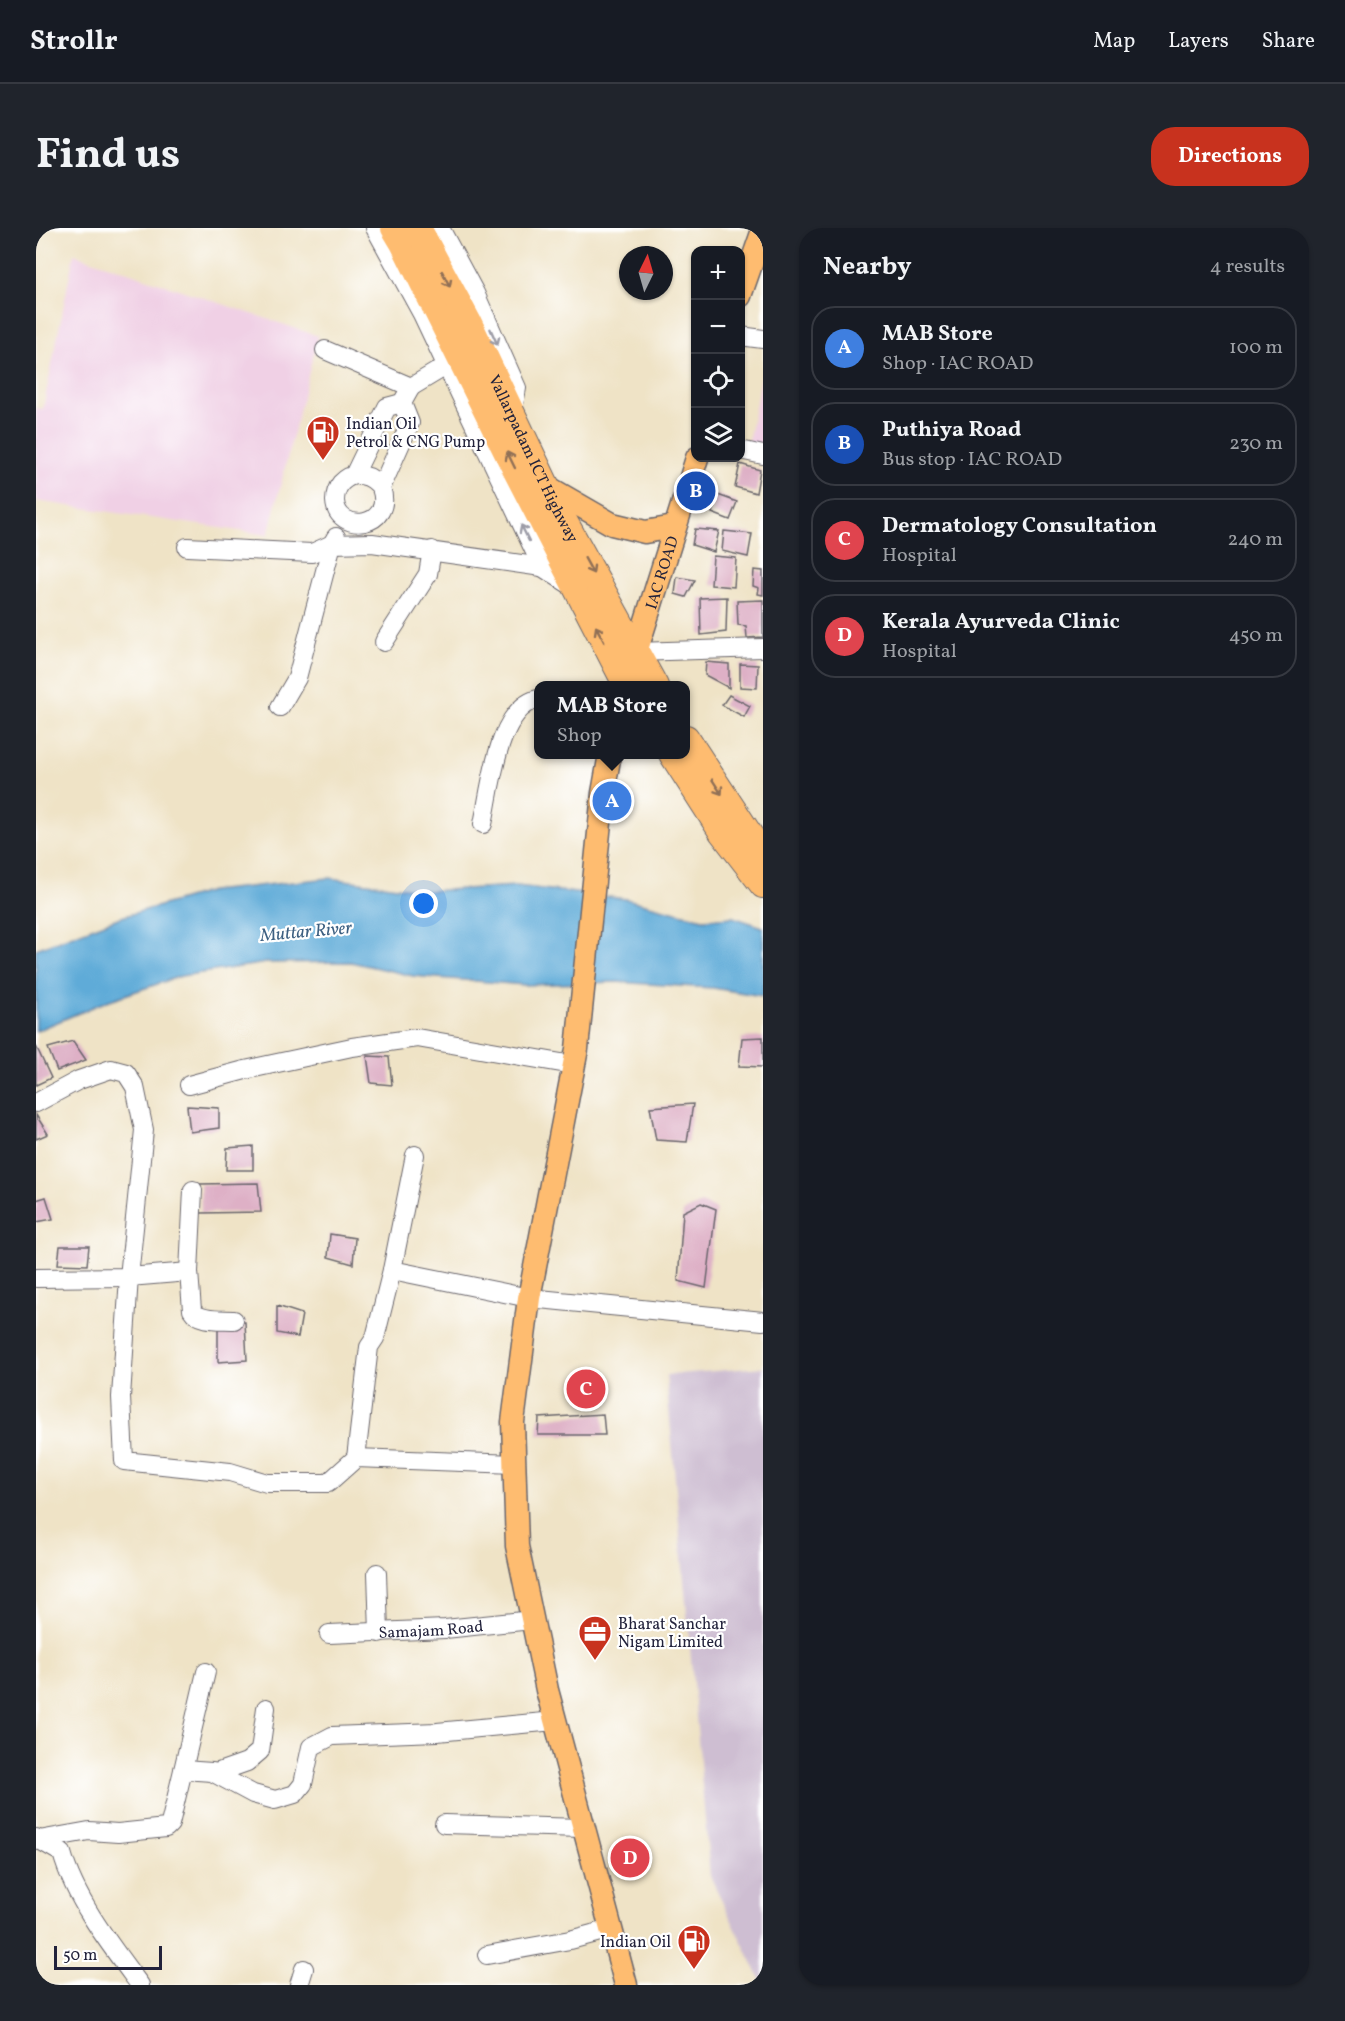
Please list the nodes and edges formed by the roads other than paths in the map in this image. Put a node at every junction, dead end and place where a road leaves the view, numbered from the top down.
1 (375, 228) edge
2 (394, 228) edge
3 (418, 228) edge
4 (441, 228) edge
5 (763, 230) edge
6 (745, 284) edge
7 (745, 337) edge
8 (763, 339) edge
9 (326, 350) dead end
10 (446, 366) junction
11 (411, 387) junction
12 (402, 403) junction
13 (512, 415) junction
14 (745, 451) edge
15 (763, 456) edge
16 (697, 462) edge
17 (354, 475) junction
18 (546, 486) junction
19 (381, 488) junction
20 (347, 520) junction
21 (674, 527) junction
22 (332, 544) junction
23 (187, 547) dead end
24 (432, 550) junction
25 (542, 567) junction
26 (577, 589) junction
27 (384, 642) dead end
28 (763, 648) edge
29 (636, 652) junction
30 (624, 681) edge
31 (627, 681) edge
32 (652, 681) edge
33 (534, 700) edge
34 (280, 707) dead end
35 (609, 759) edge
36 (679, 759) edge
37 (483, 824) dead end
38 (756, 856) edge
39 (763, 885) edge
40 (575, 1057) junction
41 (189, 1085) dead end
42 (36, 1103) edge
43 (415, 1155) dead end
44 (194, 1190) dead end
45 (392, 1269) junction
46 (189, 1272) junction
47 (129, 1276) junction
48 (36, 1278) edge
49 (529, 1298) junction
50 (234, 1320) dead end
51 (763, 1320) edge
52 (356, 1458) junction
53 (515, 1464) junction
54 (377, 1573) dead end
55 (532, 1620) junction
56 (379, 1633) junction
57 (329, 1634) dead end
58 (206, 1672) dead end
59 (266, 1708) dead end
60 (555, 1721) junction
61 (183, 1770) junction
62 (216, 1773) junction
63 (444, 1824) dead end
64 (583, 1828) junction
65 (38, 1839) edge
66 (611, 1929) junction
67 (488, 1955) dead end
68 (140, 1985) edge
69 (626, 1985) edge

1 - 10 street
26 -> 2 highway, Vallarpadam ICT Highway
3 -> 13 highway, Vallarpadam ICT Highway
4 -> 13 street
5 - 6 main road
7 - 8 street
9 - 11 street
10 - 11 street
25 -> 10 street
11 - 12 street
12 - 17 street
12 - 19 street
13 - 18 highway, Vallarpadam ICT Highway
14 - 15 street
16 - 21 main road, IAC ROAD
17 - 19 street
17 - 20 street
18 - 21 main road
18 -> 29 highway, Vallarpadam ICT Highway
19 - 20 street
20 - 22 street
21 - 29 main road, IAC ROAD
22 - 23 street
22 - 24 street
22 - 34 street
24 - 25 street
24 - 27 street
25 - 26 street
30 -> 26 highway, Vallarpadam ICT Highway
28 - 29 street
29 - 31 main road, IAC ROAD
29 - 32 highway, Vallarpadam ICT Highway
33 - 37 street
35 - 40 main road
36 - 38 highway
38 - 39 highway
40 - 41 street
40 - 49 main road
42 - 47 street
43 - 45 street
44 - 46 street
45 - 49 street
45 - 52 street
46 - 47 street
46 - 50 street
47 - 48 street
47 - 52 street
49 - 51 street
49 - 53 main road
52 - 53 street
53 - 55 main road
54 - 56 street
55 - 56 street, Samajam Road
55 - 60 main road
56 - 57 street, Samajam Road
58 - 61 street
59 - 62 street
60 - 62 street
60 - 64 main road
61 - 62 street
61 - 65 street
63 - 64 street
64 - 66 main road
65 - 68 street
66 - 67 street
66 - 69 main road

